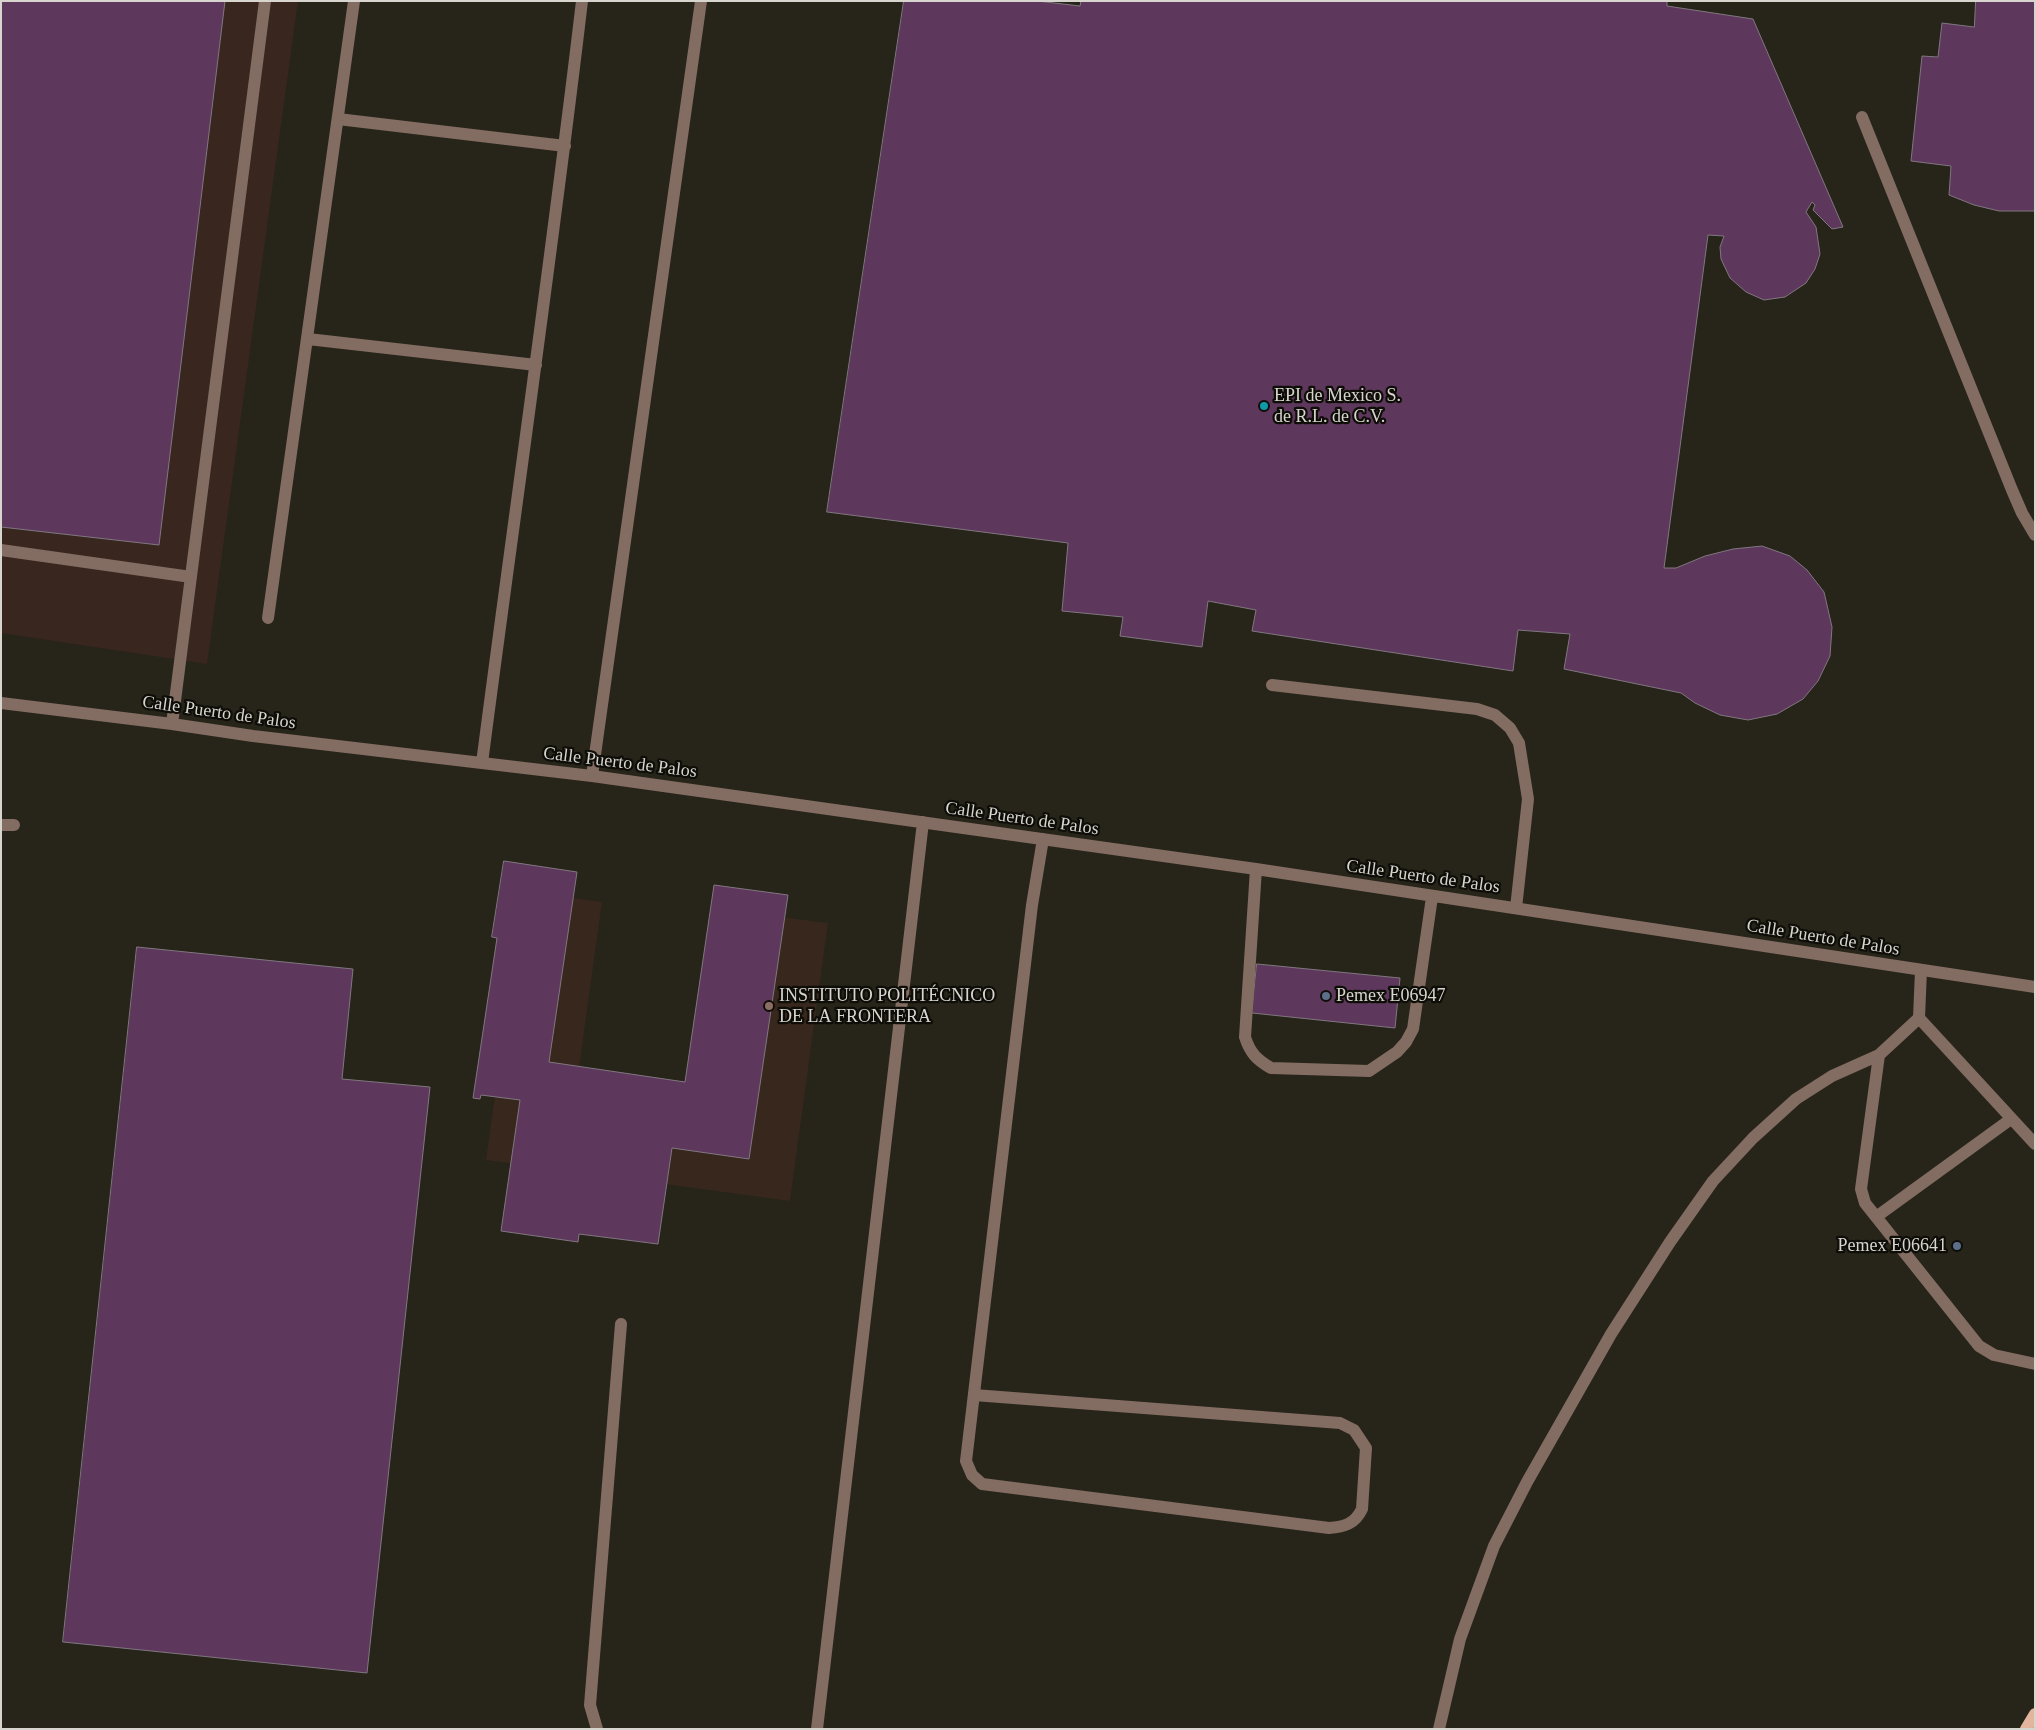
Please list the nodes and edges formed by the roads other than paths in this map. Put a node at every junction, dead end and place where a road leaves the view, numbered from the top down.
1 (265, 1) edge
2 (354, 1) edge
3 (582, 1) edge
4 (701, 1) edge
5 (1862, 117) dead end
6 (338, 120) junction
7 (565, 146) junction
8 (308, 339) junction
9 (536, 364) junction
10 (2035, 535) edge
11 (1, 550) edge
12 (191, 577) junction
13 (268, 618) dead end
14 (1272, 685) dead end
15 (1, 703) edge
16 (172, 724) junction
17 (482, 764) junction
18 (592, 776) junction
19 (923, 822) junction
20 (1043, 840) junction
21 (1256, 870) junction
22 (1432, 897) junction
23 (1516, 908) junction
24 (1921, 970) junction
25 (2035, 987) edge
26 (1919, 1018) junction
27 (1879, 1055) junction
28 (2011, 1119) junction
29 (2035, 1144) edge
30 (1876, 1217) junction
31 (621, 1324) dead end
32 (2035, 1364) edge
33 (974, 1395) junction
34 (2035, 1714) edge
35 (597, 1729) edge
36 (818, 1729) edge
37 (1439, 1729) edge
38 (2026, 1729) edge

1 - 12 street
2 - 6 street
3 - 7 street
4 - 18 street
5 - 10 street
6 - 7 street
6 - 8 street
7 - 9 street
8 - 9 street
8 - 13 street
9 - 17 street
11 - 12 street
12 - 16 street
14 - 23 street
15 - 16 street, Calle Puerto de Palos
16 - 17 street, Calle Puerto de Palos
17 - 18 street, Calle Puerto de Palos
18 - 19 street, Calle Puerto de Palos
19 - 20 street, Calle Puerto de Palos
19 - 36 street
20 - 21 street, Calle Puerto de Palos
20 - 33 street
21 - 22 street, Calle Puerto de Palos
21 - 22 street
22 - 23 street, Calle Puerto de Palos
23 - 24 street, Calle Puerto de Palos
24 - 25 street, Calle Puerto de Palos
24 - 26 street
26 - 27 street
26 - 28 street
27 - 30 street
27 - 37 street
28 - 29 street
28 - 30 street
30 - 32 street
31 - 35 street
33 - 33 street
34 - 38 main road

